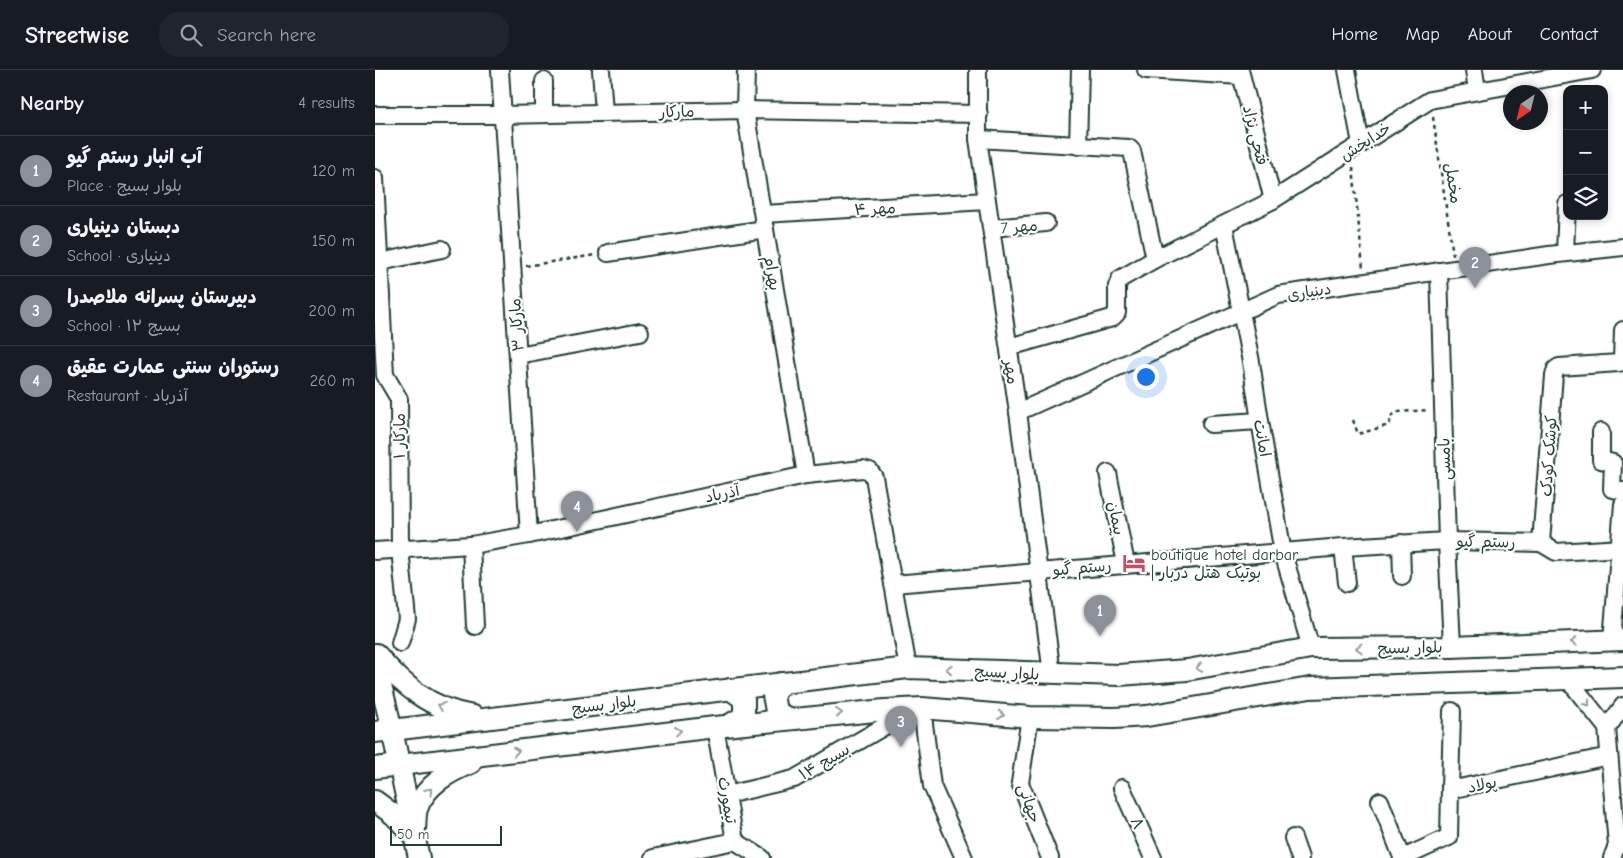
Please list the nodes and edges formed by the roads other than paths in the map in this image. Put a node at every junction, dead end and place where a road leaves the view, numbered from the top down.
1 (500, 70) edge
2 (601, 70) edge
3 (746, 70) edge
4 (978, 70) edge
5 (1080, 70) edge
6 (1146, 70) edge
7 (1347, 70) edge
8 (1474, 70) edge
9 (1592, 70) edge
10 (1240, 73) edge
11 (1571, 78) edge
12 (543, 81) dead end
13 (1477, 91) junction
14 (745, 110) junction
15 (604, 113) junction
16 (544, 114) junction
17 (979, 114) junction
18 (375, 115) edge
19 (502, 115) junction
20 (978, 139) junction
21 (1078, 146) junction
22 (1356, 147) junction
23 (375, 178) edge
24 (1273, 200) junction
25 (987, 201) junction
26 (1566, 220) edge
27 (764, 221) junction
28 (1047, 223) dead end
29 (1225, 225) junction
30 (991, 228) junction
31 (1623, 247) edge
32 (442, 249) dead end
33 (608, 253) road end
34 (1565, 253) junction
35 (1155, 259) junction
36 (380, 262) junction
37 (1439, 271) junction
38 (1241, 311) junction
39 (1623, 330) edge
40 (640, 332) dead end
41 (1009, 347) junction
42 (518, 355) junction
43 (1018, 412) junction
44 (1260, 421) junction
45 (1211, 424) dead end
46 (1601, 432) dead end
47 (1108, 472) dead end
48 (807, 475) junction
49 (1623, 491) edge
50 (1623, 504) edge
51 (529, 534) junction
52 (1447, 541) junction
53 (1541, 542) junction
54 (471, 544) junction
55 (1401, 544) junction
56 (1343, 547) junction
57 (1621, 548) edge
58 (400, 549) junction
59 (375, 551) edge
60 (1283, 553) junction
61 (1126, 564) junction
62 (1038, 571) junction
63 (1402, 576) dead end
64 (1347, 583) dead end
65 (893, 584) junction
66 (475, 626) dead end
67 (1617, 640) edge
68 (400, 643) dead end
69 (1452, 647) junction
70 (1311, 648) junction
71 (375, 653) edge
72 (375, 660) edge
73 (908, 668) junction
74 (1052, 674) junction
75 (1623, 677) edge
76 (1567, 678) junction
77 (782, 683) junction
78 (730, 689) junction
79 (1623, 706) edge
80 (918, 708) junction
81 (1452, 711) dead end
82 (1030, 717) junction
83 (488, 718) junction
84 (789, 719) junction
85 (722, 726) junction
86 (1607, 728) junction
87 (384, 731) edge
88 (489, 754) junction
89 (1609, 756) junction
90 (399, 766) junction
91 (375, 768) edge
92 (1122, 788) dead end
93 (1451, 790) junction
94 (727, 795) junction
95 (375, 801) edge
96 (1380, 801) dead end
97 (414, 836) junction
98 (1293, 838) dead end
99 (735, 841) junction
100 (694, 854) edge
101 (1403, 857) edge
102 (419, 858) edge
103 (653, 858) edge
104 (763, 858) edge
105 (964, 858) edge
106 (1051, 858) edge
107 (1153, 858) edge
108 (1300, 858) edge
109 (1612, 858) edge

1 - 19 street, مارکار ۳
2 - 15 street
3 - 14 street, بهرام
4 - 17 street, مهر
5 - 21 street
6 - 10 street
7 - 22 street
8 - 13 street
9 - 11 street, خدابخش
10 - 24 street, فتحی نژاد
11 - 13 street, خدابخش
12 - 16 street
13 - 22 street, خدابخش
14 - 15 street, مارکار
14 - 17 street, مارکار
14 - 27 street, بهرام
15 - 16 street, مارکار
16 - 19 street, مارکار
17 - 20 street, مهر
18 - 19 street, مارکار
19 - 42 street, مارکار ۳
20 - 21 street
20 - 25 street, مهر
21 - 35 street
22 - 24 street, خدابخش
23 - 36 street, مارکار ۱
24 - 29 street, خدابخش
25 - 27 street, مهر ۴
25 - 30 street, مهر
26 - 34 street
27 - 33 street, مهر ۴
27 - 48 street, بهرام
28 - 30 street, مهر 7
29 - 35 street, خدابخش
29 - 38 street, امانت
30 - 41 street, مهر
31 - 34 street, دینیاری
32 - 36 street
34 - 37 street, دینیاری
35 - 41 street, خدابخش
36 - 58 street, مارکار ۱
37 - 38 street, دینیاری
37 - 52 street, بامسی
38 - 43 street, دینیاری
38 - 44 street, امانت
39 - 53 street, کوشک کودک
40 - 42 street
41 - 43 street, مهر
42 - 51 street, مارکار ۳
43 - 62 street, مهر
44 - 45 street
44 - 60 street, امانت
46 - 49 street
47 - 61 street, پیمان
48 - 51 street, آذرباد
48 - 65 street, آذرباد
50 - 57 street
51 - 54 street, آذرباد
52 - 53 street, رستم گیو
52 - 55 street, رستم گیو
52 - 69 street, بامسی
53 - 57 street
54 - 58 street, آذرباد
54 - 66 street
55 - 56 street, رستم گیو
55 - 63 street
56 - 60 street, رستم گیو
56 - 64 street
57 - 67 street
58 - 59 street, آذرباد
58 - 68 street, مارکار ۱
60 - 61 street, رستم گیو
60 - 70 street, امانت
61 - 62 street, رستم گیو
62 - 65 street, رستم گیو
62 - 74 street, مهر
65 - 73 street, آذرباد
67 -> 69 main road, بلوار بسیج
69 -> 70 main road, بلوار بسیج
70 -> 74 main road, بلوار بسیج
83 -> 71 main road
72 - 87 main road
74 -> 73 main road, بلوار بسیج
73 - 77 main road, بلوار بسیج
75 - 76 main road
76 - 82 main road
76 -> 86 street
77 - 78 main road, بلوار بسیج
77 - 84 main road
78 - 83 main road, بلوار بسیج
78 - 85 main road
79 - 86 street
80 -> 82 main road
84 -> 80 main road
80 - 94 street, بسیج ۱۴
80 - 105 street
81 - 93 street
82 - 106 street, جهانی
83 - 87 main road, بلوار بسیج
84 - 85 main road
88 -> 85 main road
85 - 94 street, تیمورث
86 - 89 street
87 - 90 main road
88 - 90 main road
97 -> 88 main road
89 - 93 street, پولاد
89 - 109 street
90 - 91 main road
90 - 97 main road
92 - 107 street, ۸
93 - 101 street, پولاد
94 - 99 street, تیمورث
95 - 97 main road
96 - 101 street
97 - 102 main road
98 - 108 street
99 - 100 street
99 - 104 street, تیمورث
100 - 103 street

